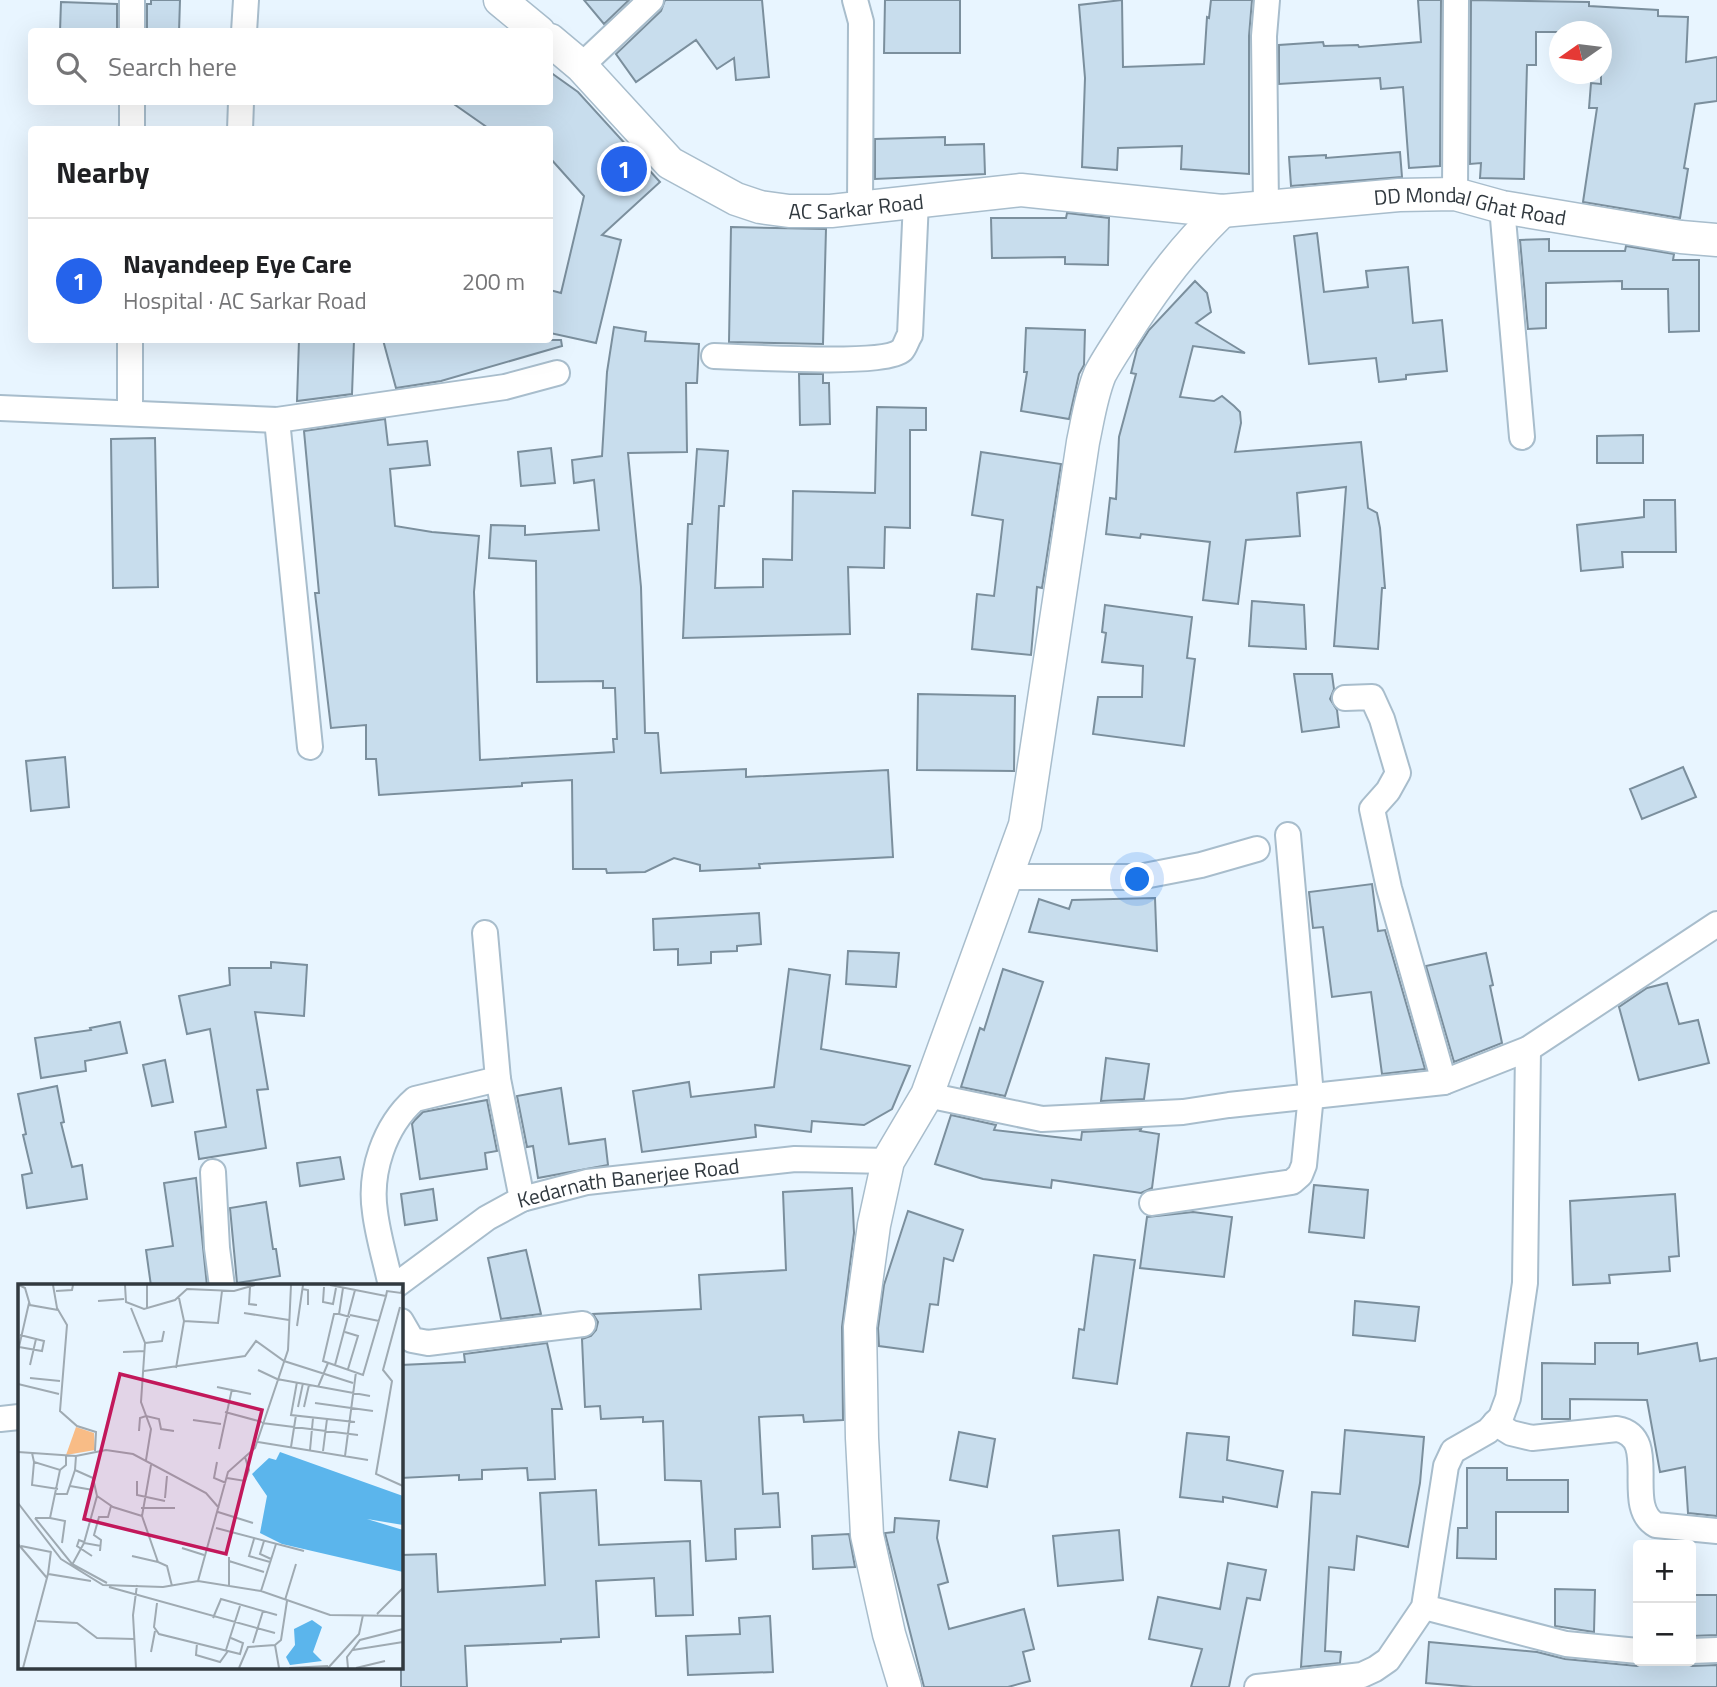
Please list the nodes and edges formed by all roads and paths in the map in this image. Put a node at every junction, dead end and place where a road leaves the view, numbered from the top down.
1 (132, 0) edge
2 (246, 0) edge
3 (500, 0) edge
4 (651, 0) edge
5 (855, 0) edge
6 (1267, 0) edge
7 (1456, 0) edge
8 (132, 28) edge
9 (244, 28) edge
10 (534, 28) edge
11 (553, 43) edge
12 (581, 66) junction
13 (132, 105) edge
14 (241, 105) edge
15 (132, 126) edge
16 (240, 126) edge
17 (1455, 194) junction
18 (916, 201) junction
19 (1266, 205) junction
20 (1502, 207) junction
21 (859, 208) junction
22 (1222, 211) junction
23 (1717, 240) edge
24 (130, 343) edge
25 (714, 356) dead end
26 (557, 373) dead end
27 (0, 408) edge
28 (130, 414) junction
29 (277, 420) junction
30 (1522, 437) dead end
31 (1345, 698) dead end
32 (310, 747) dead end
33 (1288, 835) dead end
34 (1257, 849) dead end
35 (1006, 877) junction
36 (1717, 924) edge
37 (485, 933) dead end
38 (1528, 1049) junction
39 (498, 1079) junction
40 (1444, 1082) junction
41 (928, 1095) junction
42 (1311, 1095) junction
43 (888, 1161) junction
44 (213, 1172) dead end
45 (522, 1199) junction
46 (1152, 1203) dead end
47 (222, 1284) edge
48 (393, 1284) edge
49 (396, 1284) edge
50 (402, 1323) edge
51 (583, 1324) dead end
52 (18, 1417) edge
53 (0, 1419) edge
54 (1495, 1423) junction
55 (1717, 1531) edge
56 (1424, 1607) junction
57 (1717, 1650) edge
58 (1633, 1651) edge
59 (1696, 1651) edge
60 (1375, 1678) edge
61 (905, 1687) edge
62 (1256, 1687) edge

1 - 8 street
2 - 9 street
3 - 10 street
4 - 12 street
5 - 21 street
6 - 19 street
7 - 17 street
11 - 12 street, AC Sarkar Road
12 - 21 street, AC Sarkar Road
13 - 15 street
14 - 16 street
17 - 19 street, DD Mondal Ghat Road
17 - 20 street, DD Mondal Ghat Road
18 - 21 street, AC Sarkar Road
18 - 22 street, AC Sarkar Road
18 - 25 street
19 - 22 street, DD Mondal Ghat Road
20 - 23 street, DD Mondal Ghat Road
20 - 30 street
22 - 35 street
24 - 28 street
26 - 29 street
27 - 28 street
28 - 29 street
29 - 32 street
31 - 40 street
33 - 42 street
34 - 35 street
35 - 41 street
36 - 38 street
37 - 39 street
38 - 40 street
38 - 54 street
39 - 45 street
39 - 48 street
40 - 42 street
41 - 42 street
41 - 43 street
42 - 46 street
43 - 45 street, Kedarnath Banerjee Road
43 - 61 street
44 - 47 street
45 - 49 street, Kedarnath Banerjee Road
50 - 51 street
52 - 53 street
54 - 55 street
54 - 56 street
56 - 58 street
56 - 60 street
57 - 59 street
60 - 62 street

